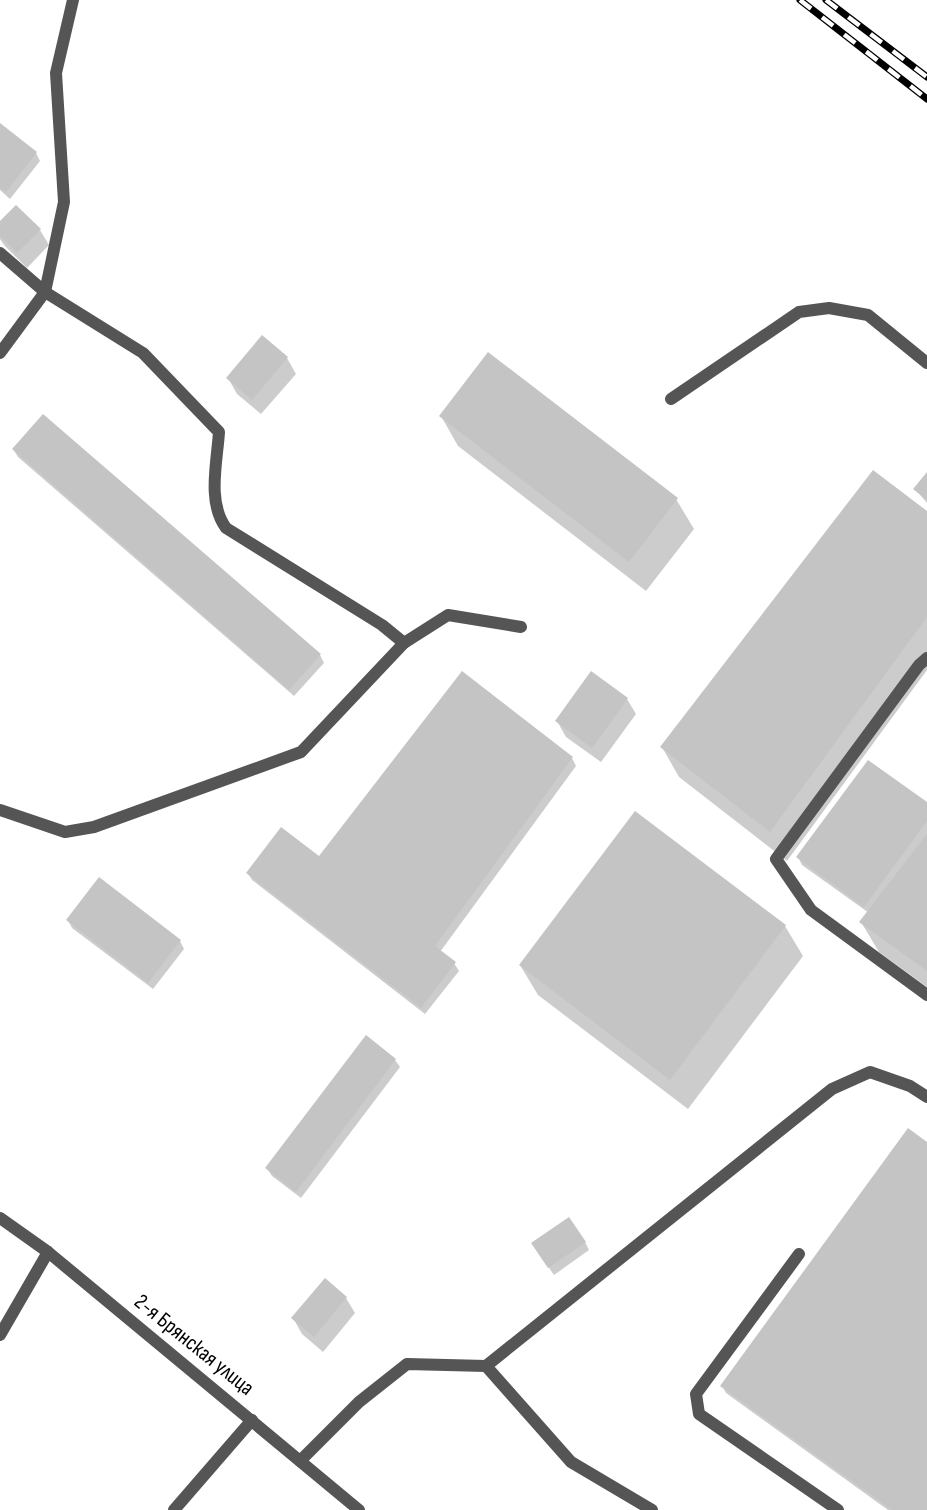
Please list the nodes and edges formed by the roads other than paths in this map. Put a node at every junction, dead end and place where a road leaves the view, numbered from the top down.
1 (73, 0) edge
2 (0, 253) edge
3 (45, 292) junction
4 (0, 353) edge
5 (927, 363) edge
6 (671, 399) dead end
7 (521, 627) dead end
8 (404, 643) junction
9 (927, 658) edge
10 (0, 810) edge
11 (927, 995) edge
12 (927, 1097) edge
13 (0, 1218) edge
14 (48, 1252) junction
15 (799, 1254) dead end
16 (0, 1335) edge
17 (486, 1366) junction
18 (252, 1420) junction
19 (300, 1461) junction
20 (174, 1510) edge
21 (359, 1510) edge
22 (652, 1510) edge
23 (838, 1510) edge

1 - 3 street
2 - 3 street
3 - 4 street
3 - 8 street
5 - 6 street
7 - 8 street
8 - 10 street
9 - 11 street
12 - 17 street
13 - 14 street, 2-я Брянская улица
14 - 16 street
14 - 18 street, 2-я Брянская улица
15 - 23 street
17 - 19 street
17 - 22 street
18 - 19 street, 2-я Брянская улица
18 - 20 street
19 - 21 street, 2-я Брянская улица

